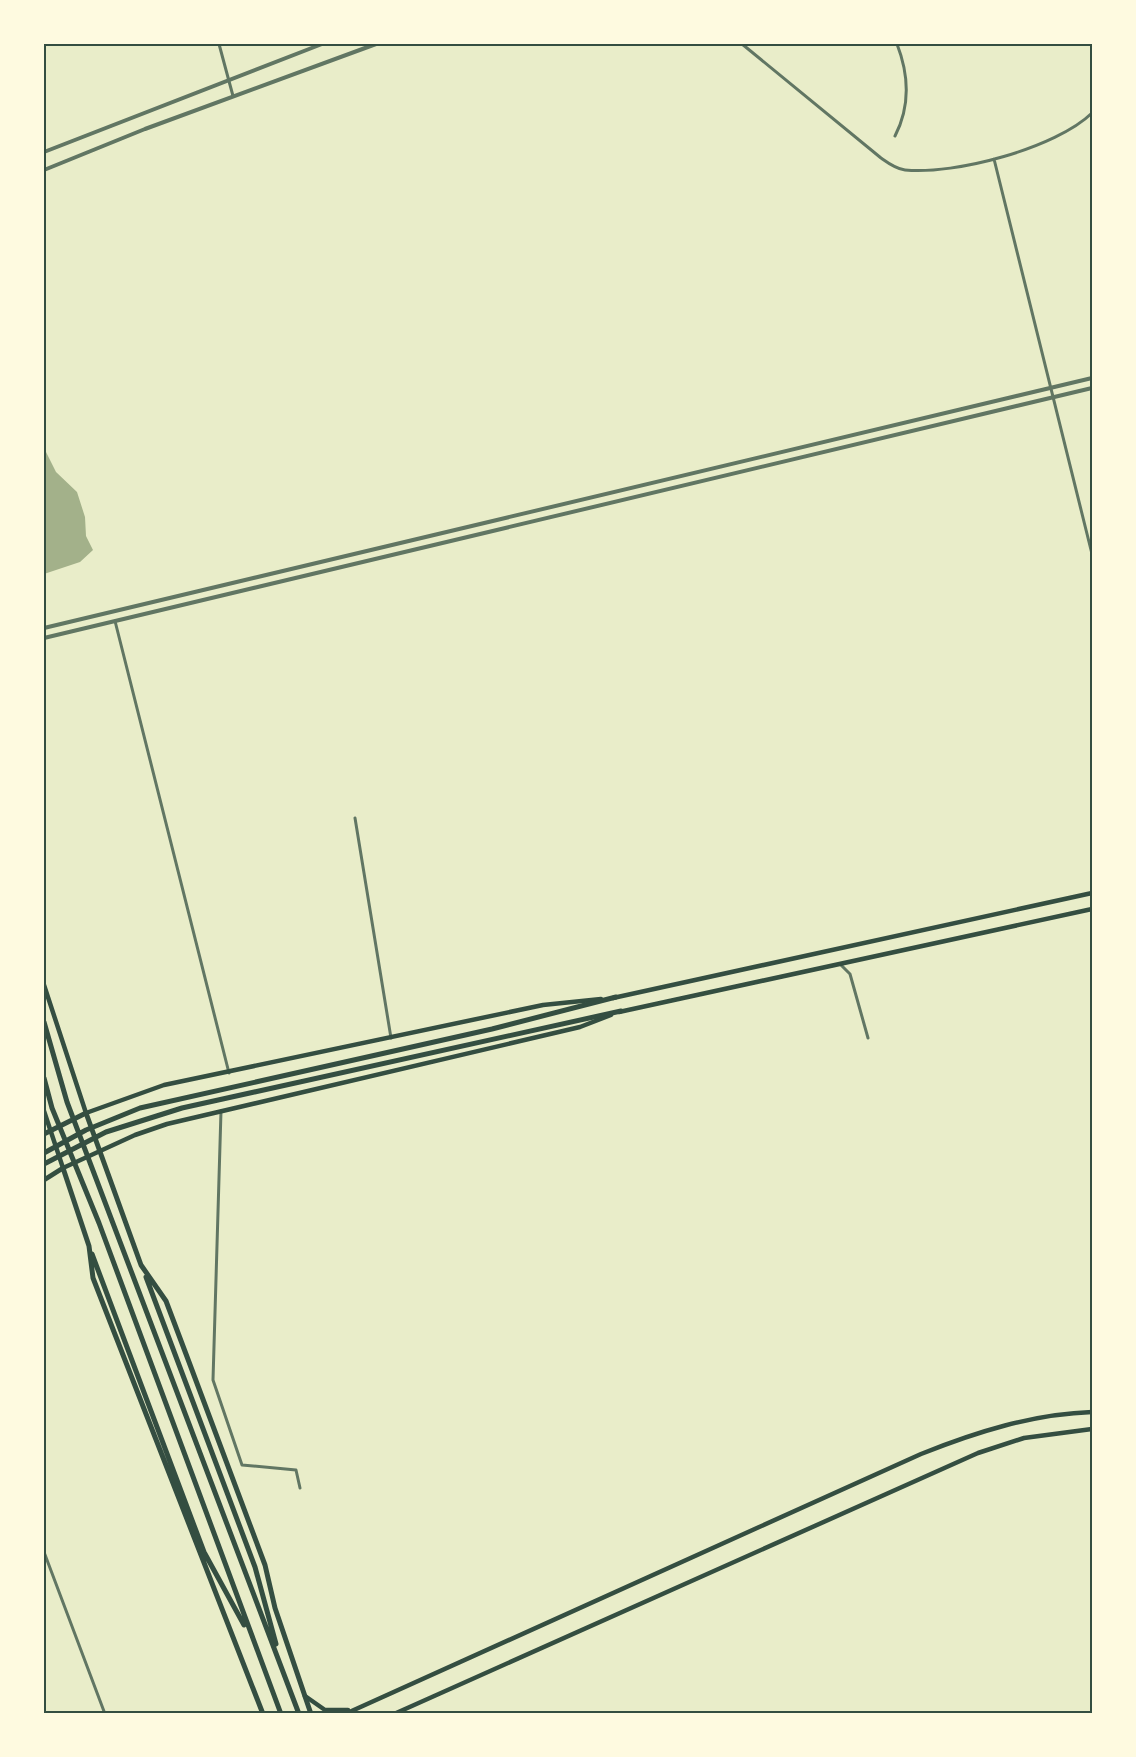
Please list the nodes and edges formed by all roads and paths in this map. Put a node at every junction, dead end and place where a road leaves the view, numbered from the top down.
1 (219, 44) edge
2 (322, 44) edge
3 (376, 44) edge
4 (742, 44) edge
5 (897, 44) edge
6 (229, 79) junction
7 (233, 96) junction
8 (1092, 113) edge
9 (895, 136) dead end
10 (44, 152) edge
11 (994, 159) junction
12 (44, 170) edge
13 (1092, 378) edge
14 (1052, 388) junction
15 (1092, 388) edge
16 (1054, 398) junction
17 (1092, 555) edge
18 (115, 621) junction
19 (44, 628) edge
20 (44, 638) edge
21 (355, 818) dead end
22 (1092, 893) edge
23 (1092, 909) edge
24 (840, 964) junction
25 (44, 985) edge
26 (616, 997) junction
27 (621, 1011) junction
28 (44, 1022) edge
29 (391, 1038) junction
30 (868, 1038) dead end
31 (230, 1073) junction
32 (44, 1078) edge
33 (44, 1111) edge
34 (221, 1111) junction
35 (86, 1113) junction
36 (50, 1130) junction
37 (44, 1134) edge
38 (98, 1151) junction
39 (44, 1153) edge
40 (44, 1164) edge
41 (63, 1168) junction
42 (44, 1180) edge
43 (89, 1246) junction
44 (141, 1265) junction
45 (1092, 1412) edge
46 (1092, 1429) edge
47 (300, 1488) dead end
48 (44, 1552) edge
49 (254, 1643) junction
50 (284, 1674) junction
51 (305, 1696) junction
52 (354, 1710) junction
53 (105, 1713) edge
54 (263, 1713) edge
55 (282, 1713) edge
56 (299, 1713) edge
57 (311, 1713) edge
58 (345, 1713) edge
59 (394, 1713) edge

1 - 6 street
2 - 6 street
3 - 7 street
4 - 11 street
5 - 9 street
6 - 7 street
6 - 10 street
7 - 12 street
8 - 11 street
11 - 14 street
13 - 14 street
14 - 16 street
14 - 19 street
15 - 16 street
16 - 17 street
16 - 18 street
18 - 20 street
18 - 31 street
21 - 29 street
22 - 26 main road
23 - 24 main road
24 - 27 main road
24 - 30 street
25 - 35 main road
26 - 29 main road
26 - 39 highway
27 - 34 main road
27 - 40 highway
28 - 50 highway
29 - 31 main road
31 - 35 main road
32 - 49 highway
33 - 36 main road
34 - 38 main road
34 - 47 street
35 - 36 highway
35 - 38 highway
36 - 37 highway
36 - 41 main road
38 - 41 main road
38 - 44 highway
41 - 42 highway
41 - 43 highway
43 - 49 highway
43 - 54 highway
44 - 50 highway
44 - 51 highway
45 - 52 main road
46 - 59 main road
48 - 53 street
49 - 55 highway
50 - 56 highway
51 - 52 main road
51 - 57 highway
52 - 58 main road

